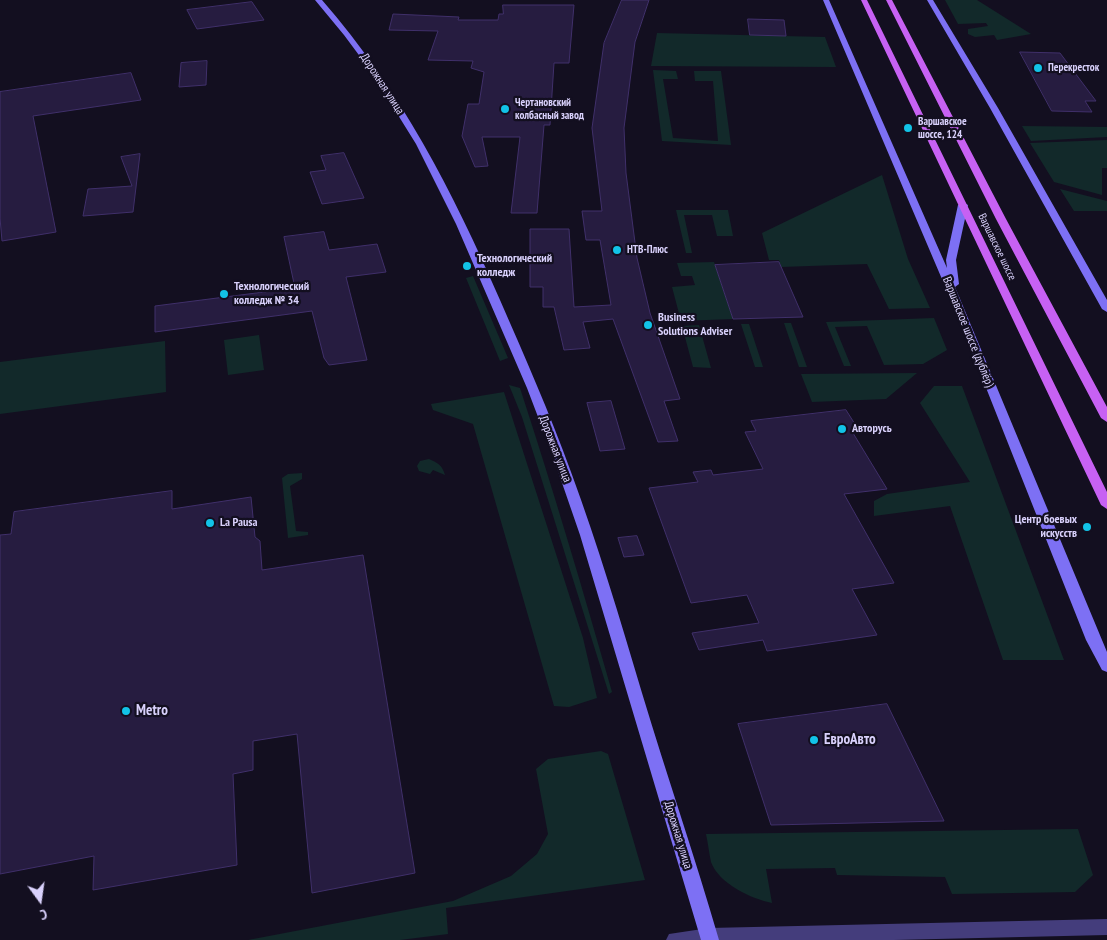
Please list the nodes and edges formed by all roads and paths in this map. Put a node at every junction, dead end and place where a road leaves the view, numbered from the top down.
1 (318, 0) edge
2 (826, 0) edge
3 (864, 0) edge
4 (889, 0) edge
5 (930, 0) edge
6 (963, 205) junction
7 (1107, 309) edge
8 (961, 312) junction
9 (1107, 418) edge
10 (1107, 505) edge
11 (1107, 666) edge
12 (1107, 926) edge
13 (710, 938) edge
14 (675, 940) edge

1 - 13 main road, Дорожная улица
2 - 8 main road, Варшавское шоссе (дублёр)
3 - 6 main road, Варшавское шоссе
4 - 9 main road, Варшавское шоссе
5 - 7 main road
6 - 8 main road
6 - 10 main road, Варшавское шоссе
8 - 11 main road, Варшавское шоссе (дублёр)
12 - 13 street
13 - 14 street

